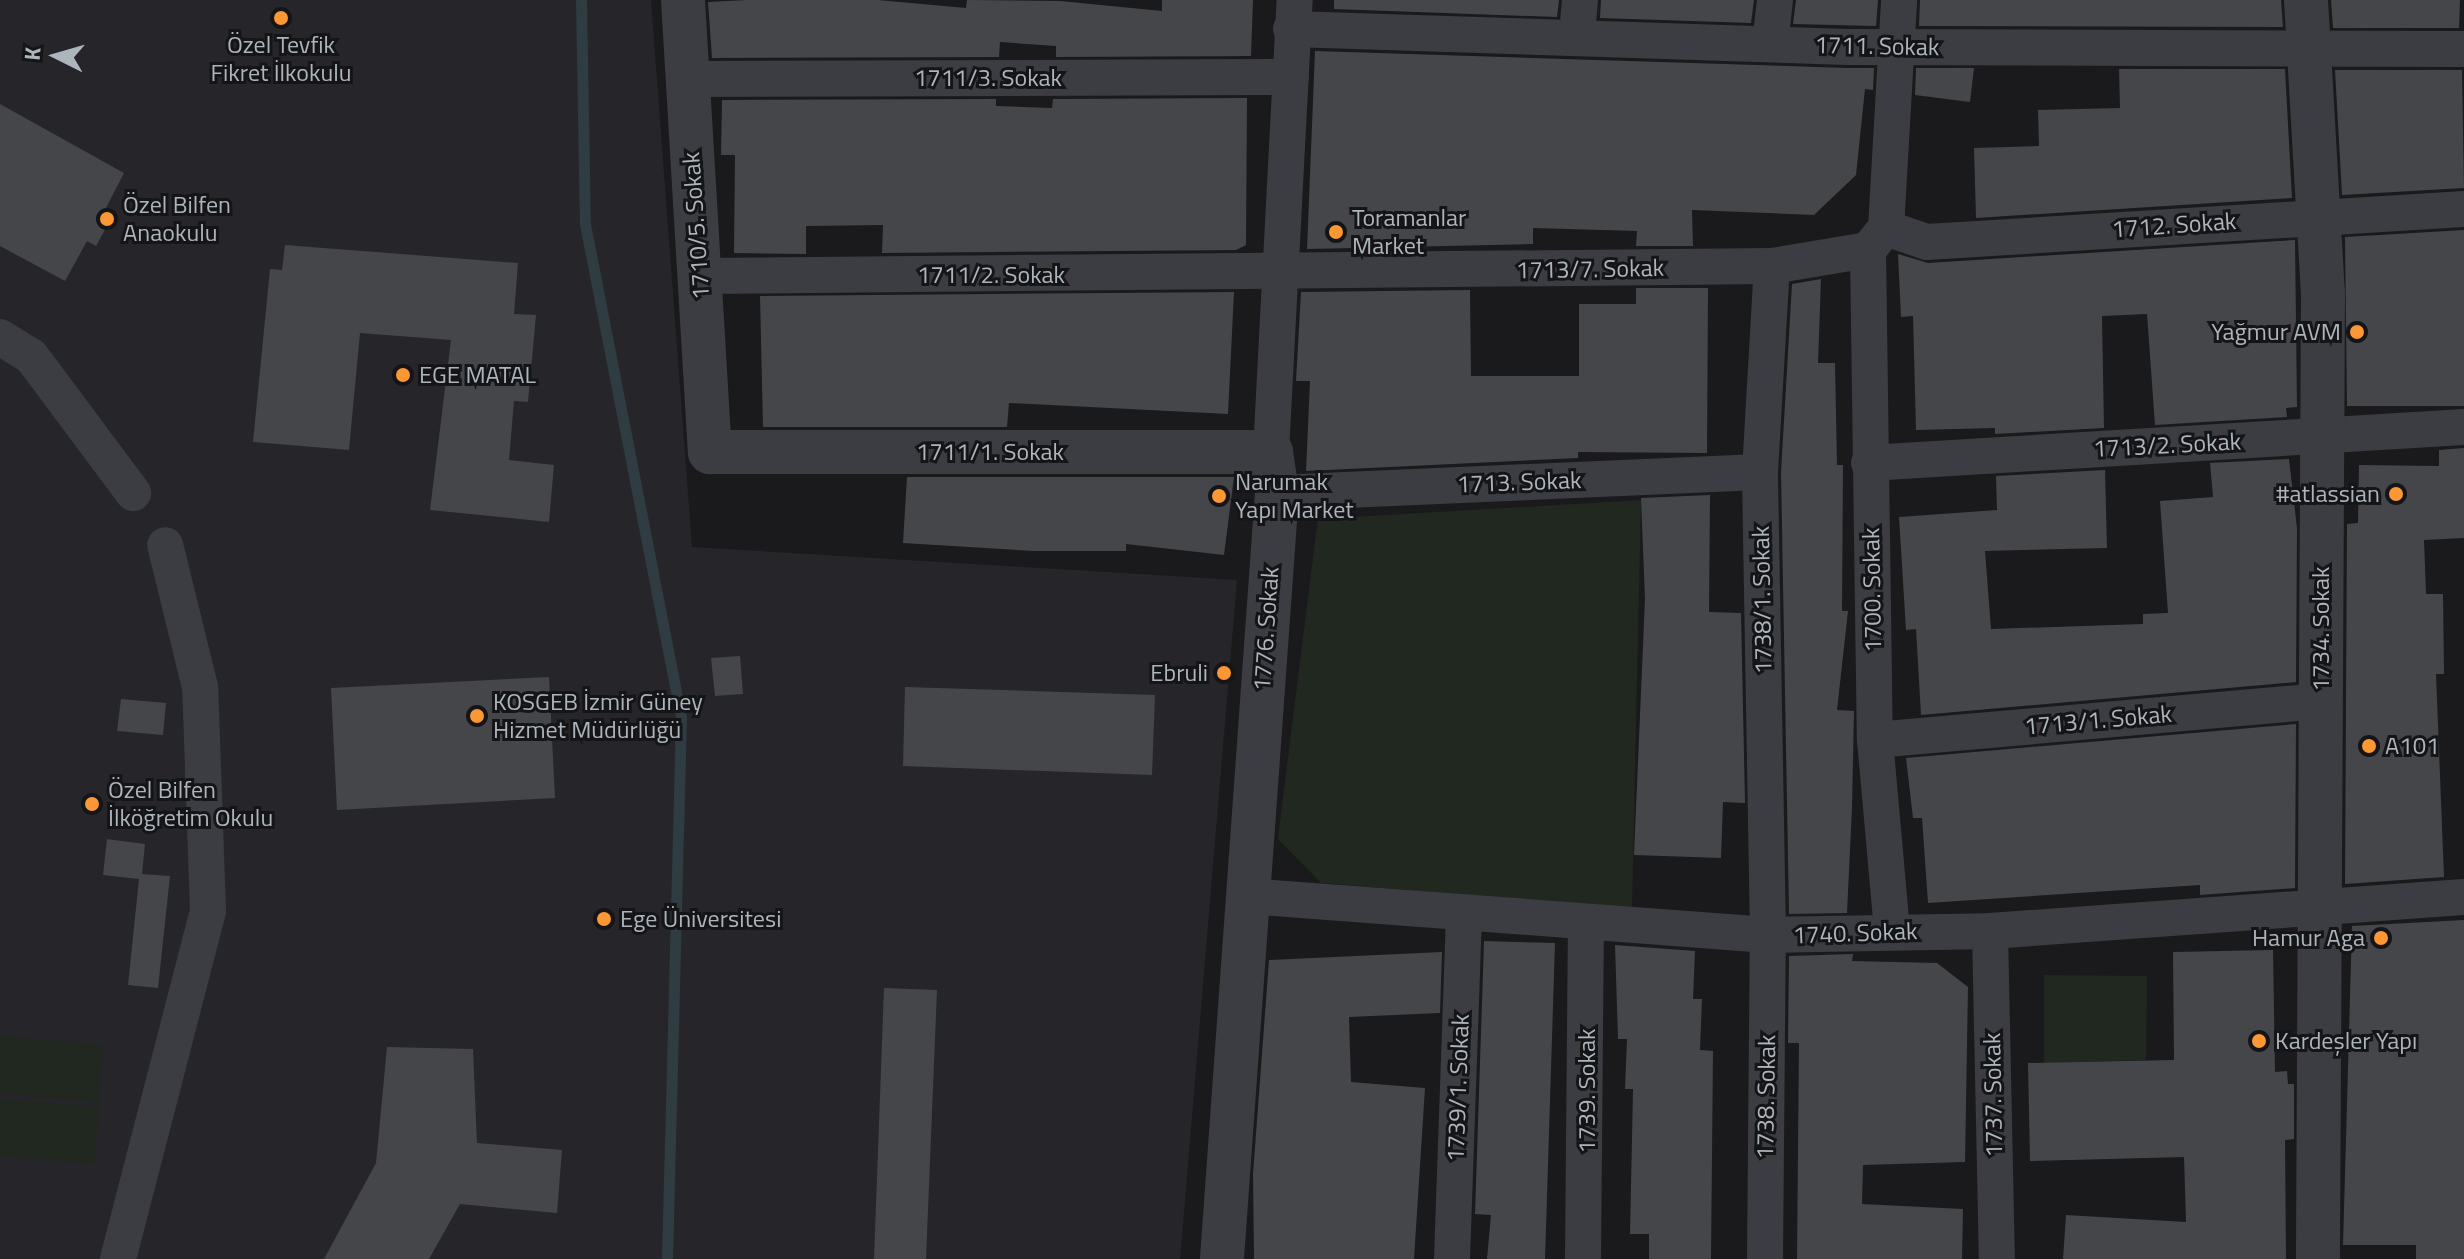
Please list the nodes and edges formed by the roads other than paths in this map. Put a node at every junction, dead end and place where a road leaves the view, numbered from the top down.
1 (683, 0) edge
2 (1775, 0) edge
3 (1899, 0) edge
4 (2306, 0) edge
5 (1293, 14) edge
6 (1578, 17) edge
7 (1770, 44) junction
8 (1898, 47) junction
9 (2464, 49) edge
10 (2307, 50) junction
11 (1291, 77) junction
12 (685, 79) junction
13 (2464, 209) edge
14 (2318, 216) junction
15 (1877, 239) junction
16 (1772, 266) junction
17 (1281, 274) junction
18 (700, 276) junction
19 (0, 337) edge
20 (2464, 427) edge
21 (2322, 436) junction
22 (710, 452) joint
23 (1869, 463) junction
24 (1274, 472) junction
25 (1760, 472) junction
26 (133, 493) dead end
27 (165, 545) dead end
28 (2321, 701) junction
29 (1875, 740) junction
30 (1246, 896) junction
31 (2464, 897) edge
32 (2321, 904) junction
33 (1464, 917) junction
34 (1586, 923) junction
35 (1892, 930) junction
36 (1990, 931) junction
37 (1768, 935) junction
38 (118, 1259) edge
39 (1222, 1259) edge
40 (1452, 1259) edge
41 (1583, 1259) edge
42 (1765, 1259) edge
43 (1997, 1259) edge
44 (2318, 1259) edge

1 - 12 street, 1710/5. Sokak
2 - 7 street
3 - 8 street, 1700. Sokak
4 - 10 street, 1734. Sokak
5 - 6 street, 1711. Sokak
5 - 11 street, 1776. Sokak
6 - 7 street, 1711. Sokak
7 - 8 street, 1711. Sokak
8 - 10 street, 1711. Sokak
8 - 15 street, 1700. Sokak
9 - 10 street, 1711. Sokak
10 - 14 street, 1734. Sokak
11 - 12 street, 1711/3. Sokak
11 - 17 street, 1776. Sokak
12 - 18 street, 1710/5. Sokak
13 - 14 street, 1712. Sokak
14 - 15 street, 1712. Sokak
14 - 21 street, 1734. Sokak
15 - 16 street, 1713/7. Sokak
15 - 23 street, 1700. Sokak
16 - 17 street, 1713/7. Sokak
16 - 25 street, 1738/1. Sokak
17 - 18 street, 1711/2. Sokak
17 - 24 street, 1776. Sokak
18 - 22 street, 1710/5. Sokak
19 - 26 street
20 - 21 street, 1713/2. Sokak
21 - 23 street, 1713/2. Sokak
21 - 28 street, 1734. Sokak
22 - 24 street, 1711/1. Sokak
23 - 29 street, 1700. Sokak
24 - 25 street, 1713. Sokak
24 - 30 street, 1776. Sokak
25 - 37 street, 1738/1. Sokak
27 - 38 street
28 - 29 street, 1713/1. Sokak
28 - 32 street, 1734. Sokak
29 - 35 street, 1700. Sokak
30 - 33 street, 1740. Sokak
30 - 39 street, 1776. Sokak
31 - 32 street, 1740. Sokak
32 - 36 street, 1740. Sokak
32 - 44 street, 1734. Sokak
33 - 34 street, 1740. Sokak
33 - 40 street, 1739/1. Sokak
34 - 37 street, 1740. Sokak
34 - 41 street, 1739. Sokak
35 - 36 street, 1740. Sokak
35 - 37 street, 1740. Sokak
36 - 43 street, 1737. Sokak
37 - 42 street, 1738. Sokak

